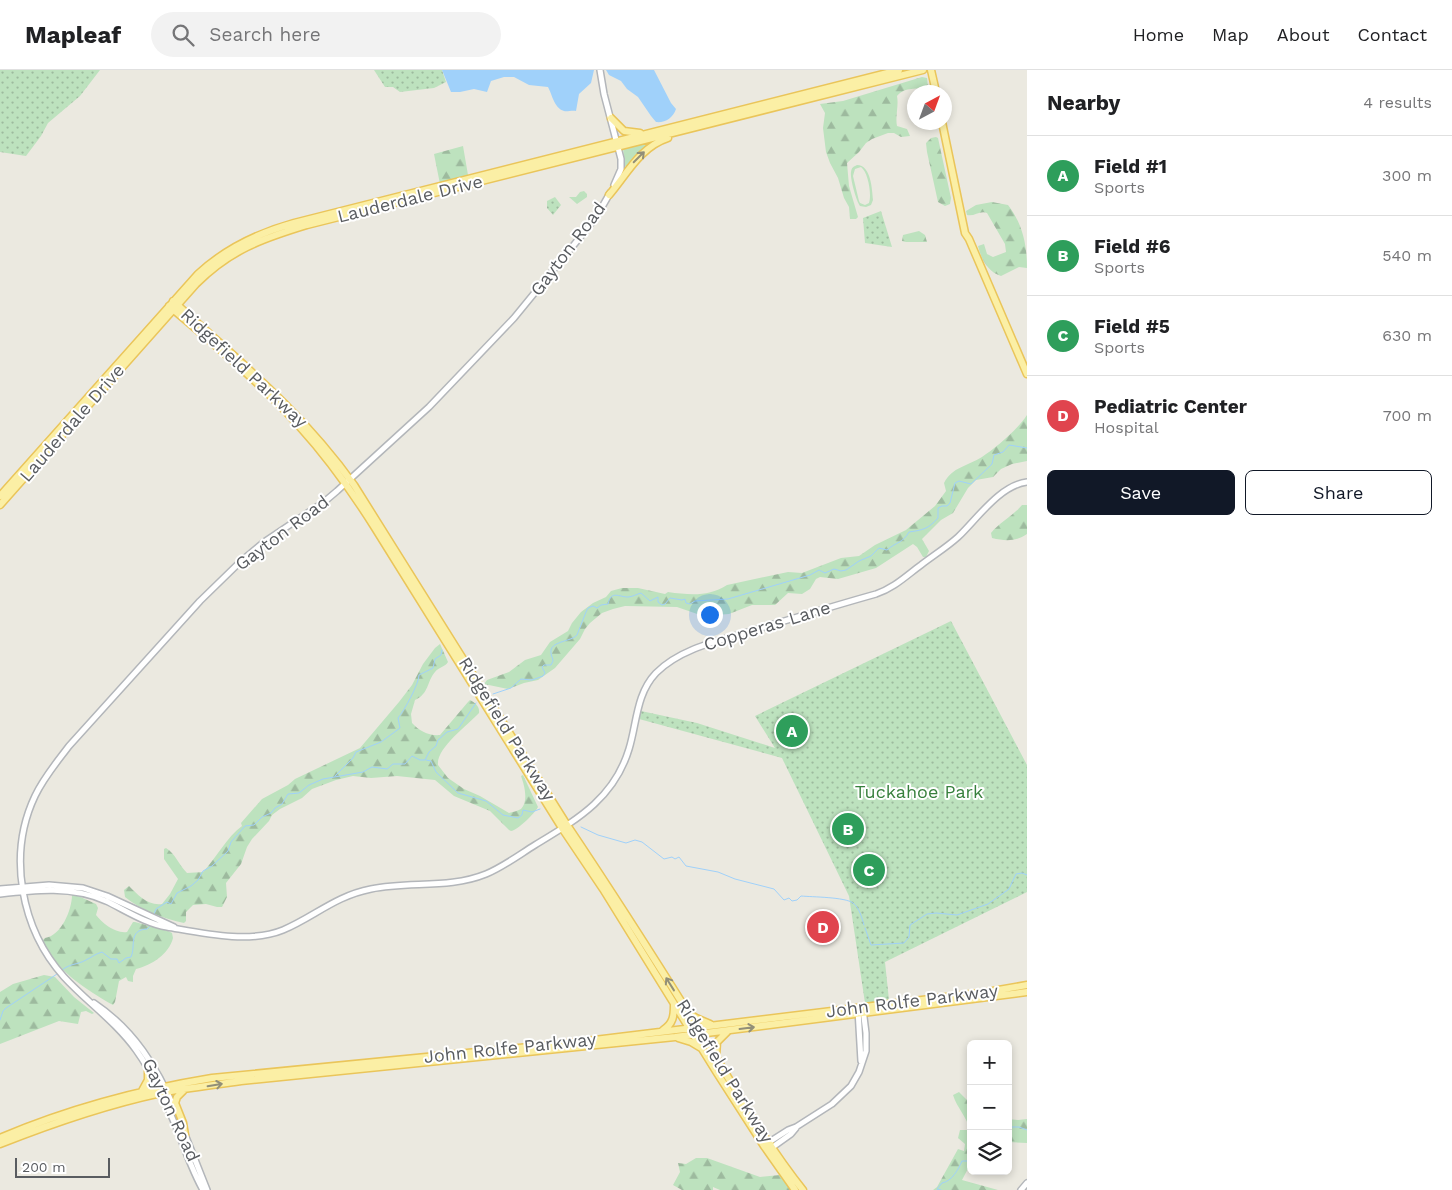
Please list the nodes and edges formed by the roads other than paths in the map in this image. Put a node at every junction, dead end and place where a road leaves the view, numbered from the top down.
1 (600, 70) edge
2 (899, 70) edge
3 (923, 70) edge
4 (931, 70) edge
5 (934, 85) edge
6 (611, 118) junction
7 (702, 126) junction
8 (944, 130) edge
9 (649, 133) junction
10 (618, 144) junction
11 (609, 195) junction
12 (173, 305) junction
13 (1027, 374) edge
14 (348, 481) junction
15 (1027, 482) edge
16 (0, 496) edge
17 (0, 505) edge
18 (564, 827) junction
19 (0, 889) edge
20 (23, 889) junction
21 (0, 894) edge
22 (640, 942) junction
23 (1027, 985) edge
24 (1027, 992) edge
25 (84, 996) junction
26 (674, 1004) junction
27 (687, 1011) junction
28 (860, 1011) junction
29 (714, 1025) junction
30 (697, 1027) junction
31 (689, 1028) junction
32 (729, 1030) junction
33 (661, 1031) junction
34 (701, 1034) junction
35 (693, 1035) junction
36 (675, 1037) junction
37 (702, 1050) junction
38 (716, 1058) junction
39 (148, 1069) junction
40 (185, 1089) junction
41 (162, 1090) junction
42 (141, 1091) junction
43 (185, 1135) junction
44 (2, 1136) edge
45 (0, 1144) edge
46 (768, 1147) junction
47 (1027, 1183) edge
48 (203, 1190) edge
49 (207, 1190) edge
50 (795, 1190) edge
51 (803, 1190) edge
52 (1021, 1190) edge

1 - 6 street, Gayton Road
2 - 9 main road, Lauderdale Drive
3 - 7 main road, Lauderdale Drive
4 - 5 main road
6 - 9 main road
6 - 10 street, Gayton Road
7 - 10 main road, Lauderdale Drive
11 -> 7 main road
8 - 13 main road
9 - 10 main road, Lauderdale Drive
10 - 11 street, Gayton Road
10 - 12 main road, Lauderdale Drive
11 - 14 street, Gayton Road
12 - 14 main road, Ridgefield Parkway
12 - 16 main road, Lauderdale Drive
12 - 17 main road, Lauderdale Drive
14 - 18 main road, Ridgefield Parkway
14 - 20 street, Gayton Road
15 - 18 street, Copperas Lane
18 - 20 street, Copperas Lane
18 - 22 main road, Ridgefield Parkway
19 - 20 street
20 - 21 street
20 - 25 street, Gayton Road
22 - 26 main road, Ridgefield Parkway
27 -> 22 main road, Ridgefield Parkway
23 - 28 main road, John Rolfe Parkway
24 - 28 main road, John Rolfe Parkway
25 - 39 street, Gayton Road
25 - 41 street, Gayton Road
26 - 31 main road, Ridgefield Parkway
26 - 33 main road
27 - 29 main road
27 - 30 main road, Ridgefield Parkway
28 - 29 main road, John Rolfe Parkway
32 -> 28 main road, John Rolfe Parkway
28 - 46 street
29 - 30 main road, John Rolfe Parkway
30 - 31 main road, John Rolfe Parkway
30 - 34 main road, Ridgefield Parkway
31 - 33 main road, John Rolfe Parkway
31 - 35 main road, Ridgefield Parkway
32 - 34 main road, John Rolfe Parkway
32 - 38 main road
33 - 41 main road, John Rolfe Parkway
34 - 35 main road, John Rolfe Parkway
34 - 38 main road, Ridgefield Parkway
35 - 36 main road, John Rolfe Parkway
35 - 37 main road, Ridgefield Parkway
36 - 37 main road
40 -> 36 main road, John Rolfe Parkway
37 - 46 main road, Ridgefield Parkway
38 - 46 main road, Ridgefield Parkway
39 - 41 street, Gayton Road
39 - 42 main road
40 - 41 main road, John Rolfe Parkway
40 - 43 main road
41 - 42 main road, John Rolfe Parkway
41 - 43 street, Gayton Road
41 - 45 main road, John Rolfe Parkway
41 - 48 street, Gayton Road
42 - 44 main road, John Rolfe Parkway
43 - 49 street, Gayton Road
46 - 50 main road, Ridgefield Parkway
46 - 51 main road, Ridgefield Parkway
47 - 52 street

